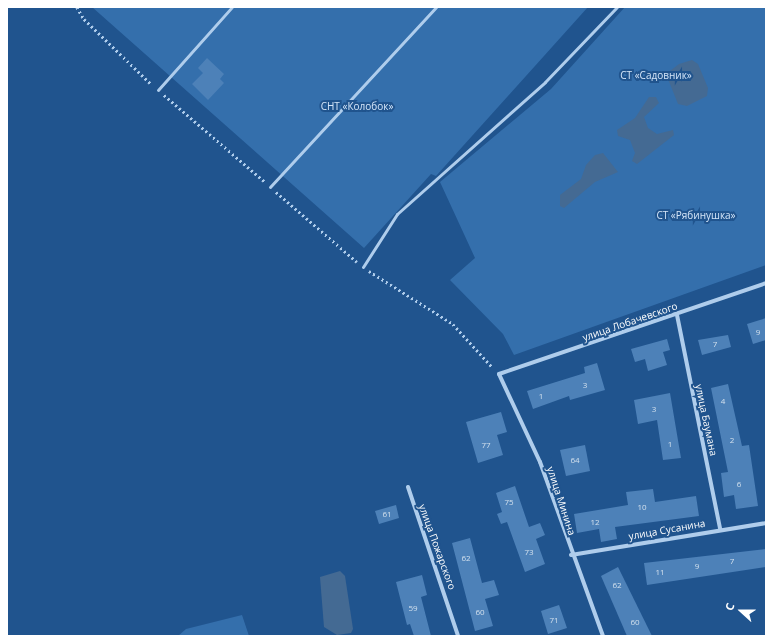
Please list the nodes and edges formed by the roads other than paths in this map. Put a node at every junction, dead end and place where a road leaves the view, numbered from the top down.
1 (232, 7) edge
2 (436, 7) edge
3 (617, 7) edge
4 (158, 90) dead end
5 (270, 187) road end
6 (363, 267) road end
7 (766, 283) edge
8 (676, 315) junction
9 (499, 374) joint
10 (408, 487) dead end
11 (766, 523) edge
12 (720, 529) junction
13 (571, 555) junction
14 (458, 636) edge
15 (603, 636) edge

1 - 4 lane
2 - 5 lane
3 - 6 lane
7 - 8 street, улица Лобачевского
8 - 9 street, улица Лобачевского
8 - 12 street, улица Баумана
9 - 13 street, улица Минина
10 - 14 street, улица Пожарского
11 - 12 street, улица Сусанина
12 - 13 street, улица Сусанина
13 - 15 street, улица Минина

